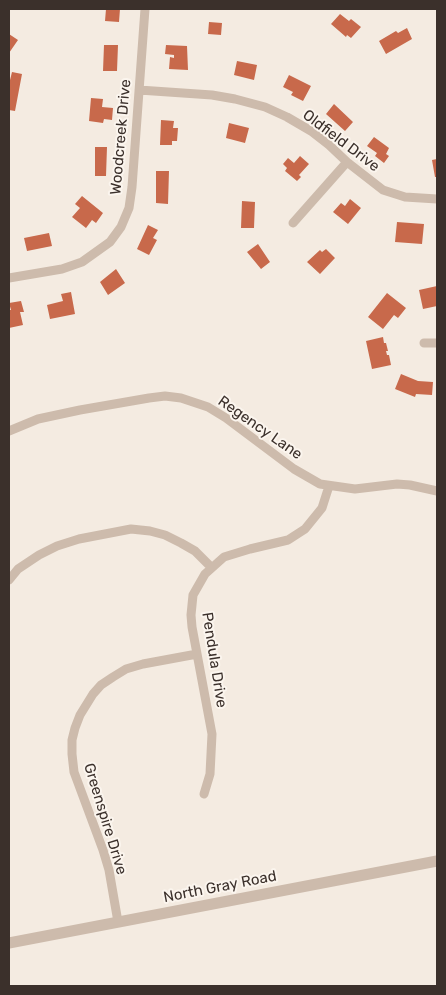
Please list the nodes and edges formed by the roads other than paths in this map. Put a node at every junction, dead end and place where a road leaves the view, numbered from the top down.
1 (145, 9) edge
2 (139, 90) junction
3 (347, 162) junction
4 (437, 199) edge
5 (293, 223) dead end
6 (9, 278) edge
7 (437, 342) edge
8 (424, 343) dead end
9 (9, 430) edge
10 (329, 486) junction
11 (437, 491) edge
12 (211, 567) junction
13 (9, 580) edge
14 (197, 654) junction
15 (204, 794) dead end
16 (437, 861) edge
17 (118, 922) junction
18 (9, 943) edge

1 - 2 street, Woodcreek Drive
2 - 3 street, Oldfield Drive
2 - 6 street, Woodcreek Drive
3 - 4 street, Oldfield Drive
3 - 5 street
7 - 8 street
9 - 10 street, Regency Lane
10 - 11 street, Regency Lane
10 - 12 street, Pendula Drive
12 - 13 street
12 - 14 street, Pendula Drive
14 - 15 street, Pendula Drive
14 - 17 street, Greenspire Drive
16 - 17 street, North Gray Road
17 - 18 street, North Gray Road

